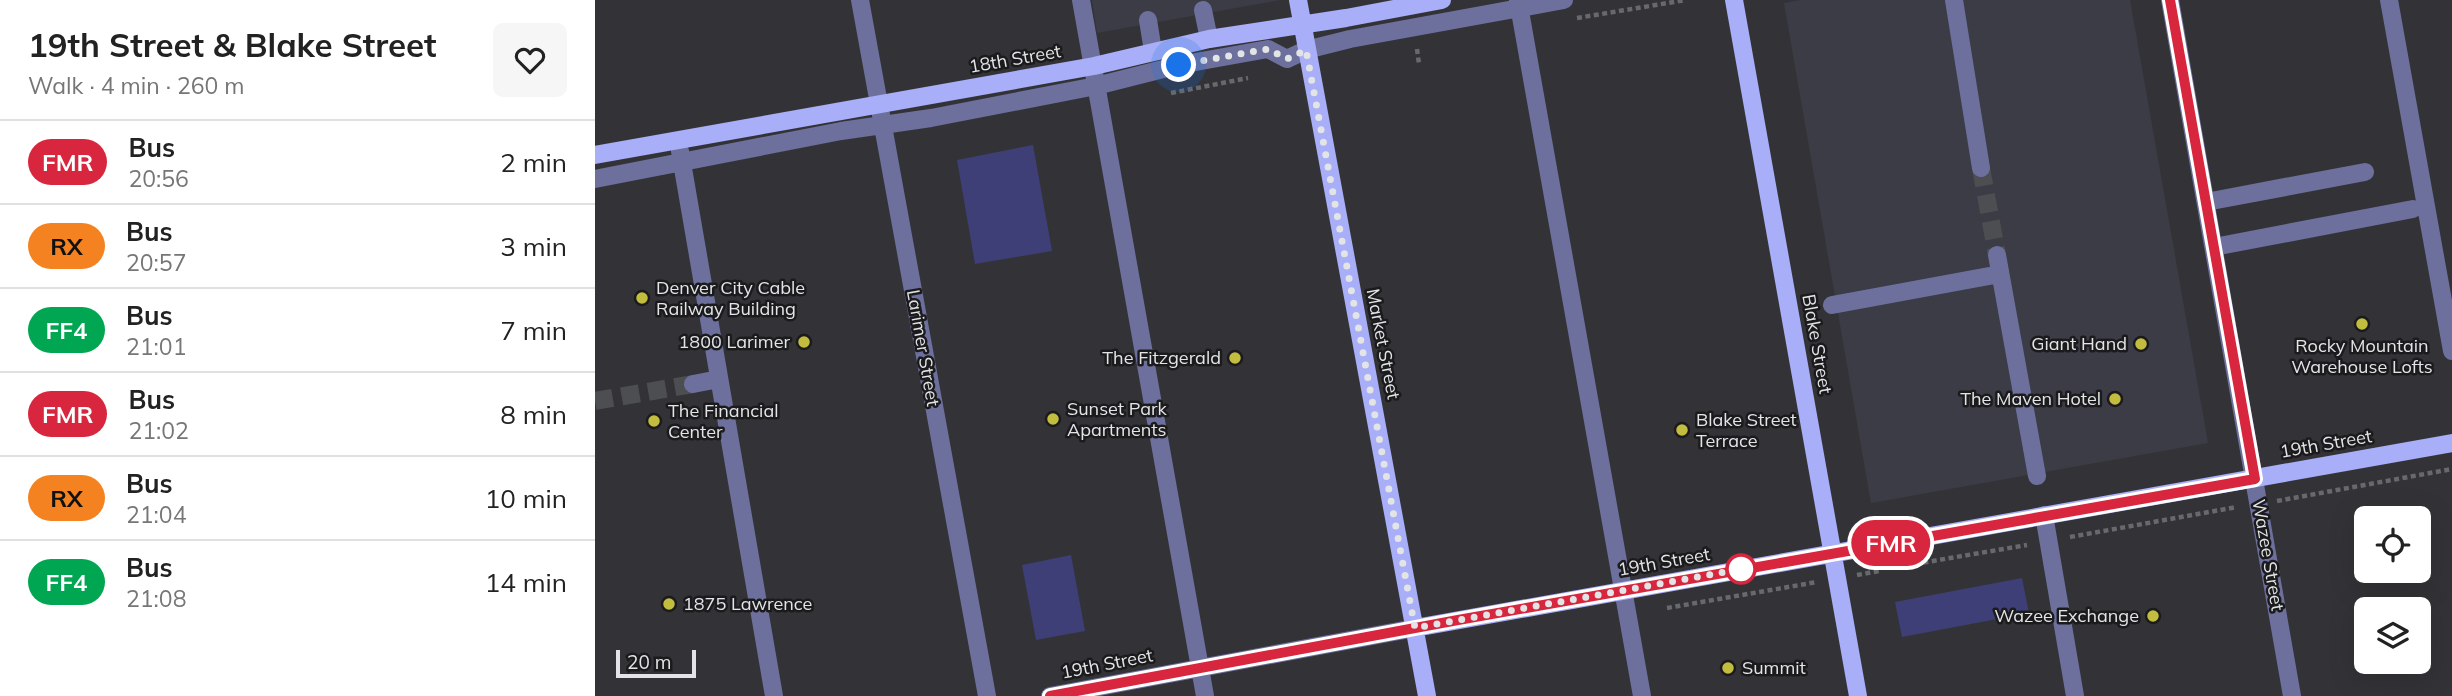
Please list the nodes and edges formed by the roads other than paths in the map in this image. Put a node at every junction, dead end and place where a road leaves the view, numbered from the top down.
1 (860, 0) edge
2 (1081, 0) edge
3 (1298, 0) edge
4 (1442, 0) edge
5 (1564, 0) edge
6 (1734, 0) edge
7 (1954, 0) edge
8 (2170, 0) edge
9 (2389, 0) edge
10 (1519, 4) edge
11 (1202, 10) dead end
12 (1147, 20) dead end
13 (1302, 26) junction
14 (1209, 39) junction
15 (1306, 50) junction
16 (1153, 51) junction
17 (1094, 66) junction
18 (1096, 86) junction
19 (880, 106) junction
20 (883, 126) junction
21 (679, 140) junction
22 (595, 155) edge
23 (682, 163) junction
24 (1981, 168) tunnel mouth
25 (2365, 172) dead end
26 (595, 179) edge
27 (2206, 202) junction
28 (2413, 209) dead end
29 (2214, 247) junction
30 (1997, 255) tunnel mouth
31 (2000, 274) junction
32 (1832, 305) dead end
33 (2452, 351) edge
34 (719, 379) junction
35 (693, 384) tunnel mouth
36 (2452, 443) edge
37 (2037, 476) dead end
38 (2255, 479) junction
39 (2044, 515) junction
40 (1832, 553) junction
41 (1623, 590) junction
42 (1415, 628) junction
43 (1201, 668) junction
44 (774, 696) edge
45 (987, 696) edge
46 (1051, 696) edge
47 (1205, 696) edge
48 (1427, 696) edge
49 (1642, 696) edge
50 (1858, 696) edge
51 (2075, 696) edge
52 (2292, 696) edge

1 - 19 street, Larimer Street
2 - 17 street
3 - 13 main road, Market Street
4 - 13 main road, 18th Street
5 - 10 street
6 - 40 main road, Blake Street
7 - 24 street
8 - 27 street, Wazee Street
9 - 33 street
10 - 15 street
10 - 41 street
11 - 14 street
12 - 16 street
13 - 14 main road, 18th Street
13 - 15 main road, Market Street
14 - 16 main road, 18th Street
15 - 18 street
15 - 42 main road, Market Street
16 - 17 main road, 18th Street
17 - 18 street
17 - 19 main road, 18th Street
18 - 20 street
18 - 43 street
19 - 20 street, Larimer Street
19 - 21 main road, 18th Street
20 - 23 street
20 - 45 street, Larimer Street
21 - 22 main road, 18th Street
21 - 23 street
23 - 26 street
23 - 34 street
25 - 27 street
27 - 29 street, Wazee Street
28 - 29 street
29 - 38 street, Wazee Street
30 - 31 street
31 - 32 street
31 - 37 street
34 - 35 street
34 - 44 street
36 - 38 main road, 19th Street
38 - 39 main road, 19th Street
38 - 52 street, Wazee Street
39 - 40 main road, 19th Street
39 - 51 street
40 - 41 main road, 19th Street
40 - 50 main road, Blake Street
41 - 42 main road, 19th Street
41 - 49 street
42 - 43 street, 19th Street
42 - 48 main road, Market Street
43 - 46 street, 19th Street
43 - 47 street

